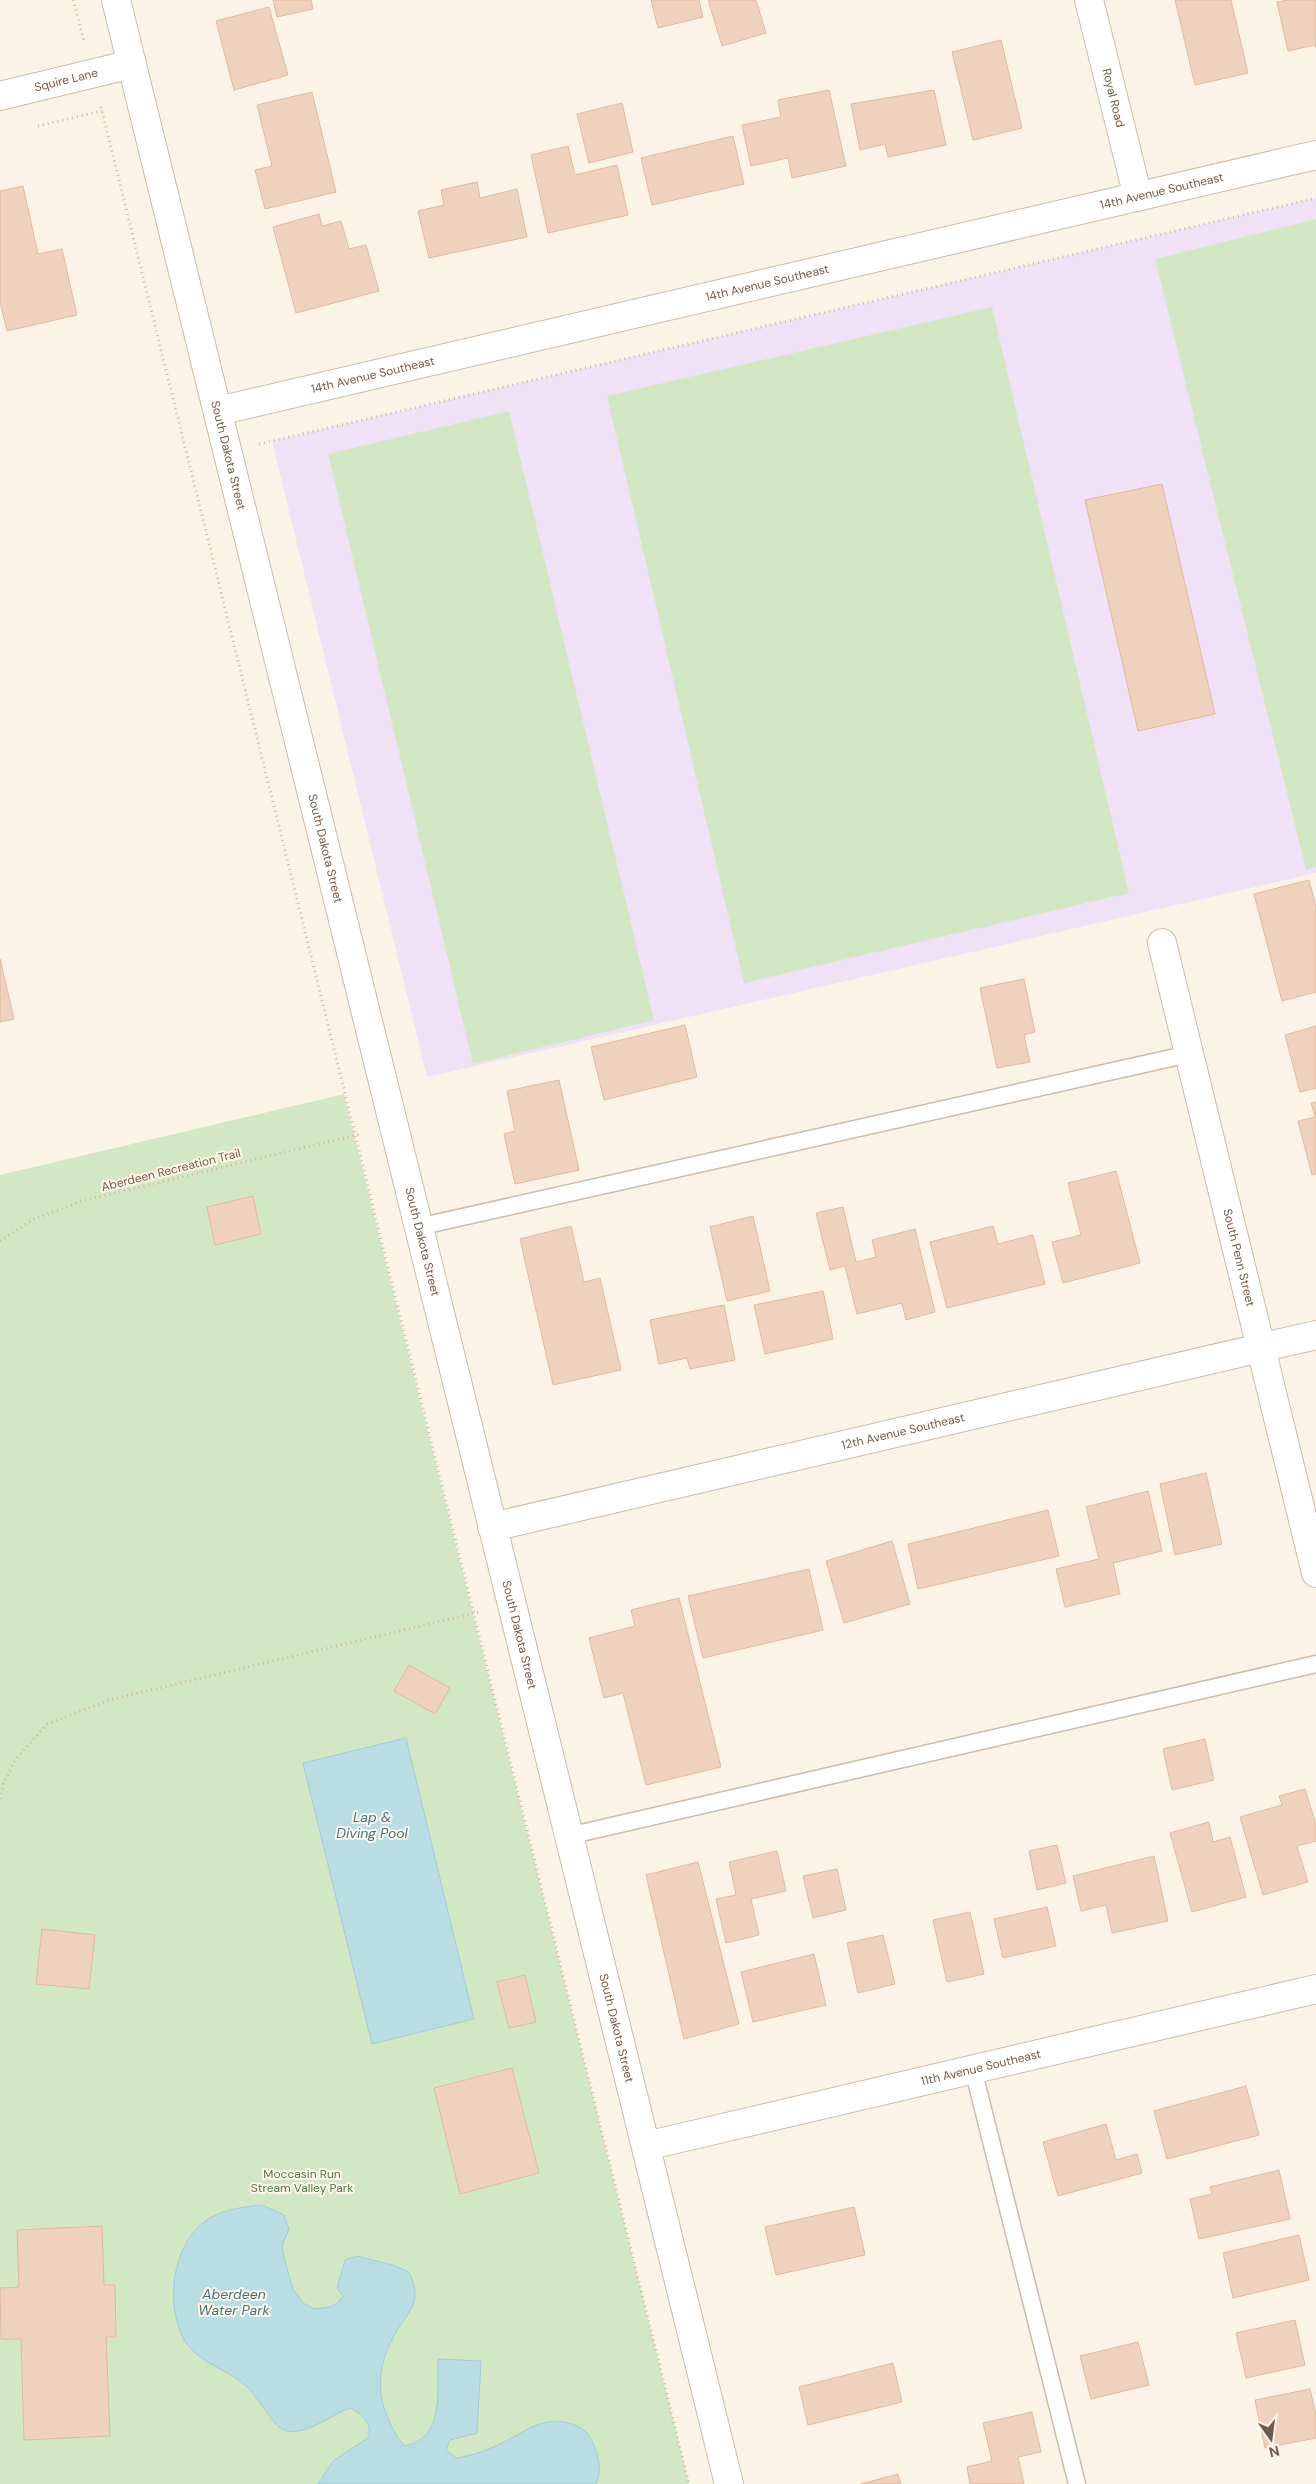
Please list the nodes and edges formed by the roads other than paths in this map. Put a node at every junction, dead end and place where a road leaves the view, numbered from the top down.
1 (116, 0) edge
2 (1089, 0) edge
3 (132, 64) junction
4 (0, 96) edge
5 (1316, 156) edge
6 (1138, 197) junction
7 (218, 411) junction
8 (1162, 943) dead end
9 (1189, 1054) junction
10 (418, 1227) junction
11 (1316, 1335) edge
12 (1262, 1348) junction
13 (492, 1527) junction
14 (1316, 1573) edge
15 (1316, 1664) edge
16 (568, 1836) junction
17 (1316, 1989) edge
18 (973, 2069) junction
19 (646, 2146) junction
20 (729, 2484) edge
21 (1077, 2484) edge

1 - 3 street, South Dakota Street
2 - 6 street, Royal Road
3 - 4 street, Squire Lane
3 - 7 street, South Dakota Street
5 - 6 street, 14th Avenue Southeast
6 - 7 street, 14th Avenue Southeast
7 - 10 street, South Dakota Street
8 - 9 street, South Penn Street
9 - 10 lane
9 - 12 street, South Penn Street
10 - 13 street, South Dakota Street
11 - 12 street, 12th Avenue Southeast
12 - 13 street, 12th Avenue Southeast
12 - 14 street, South Penn Street
13 - 16 street, South Dakota Street
15 - 16 lane
16 - 19 street, South Dakota Street
17 - 18 street, 11th Avenue Southeast
18 - 19 street, 11th Avenue Southeast
18 - 21 lane
19 - 20 street, South Dakota Street

